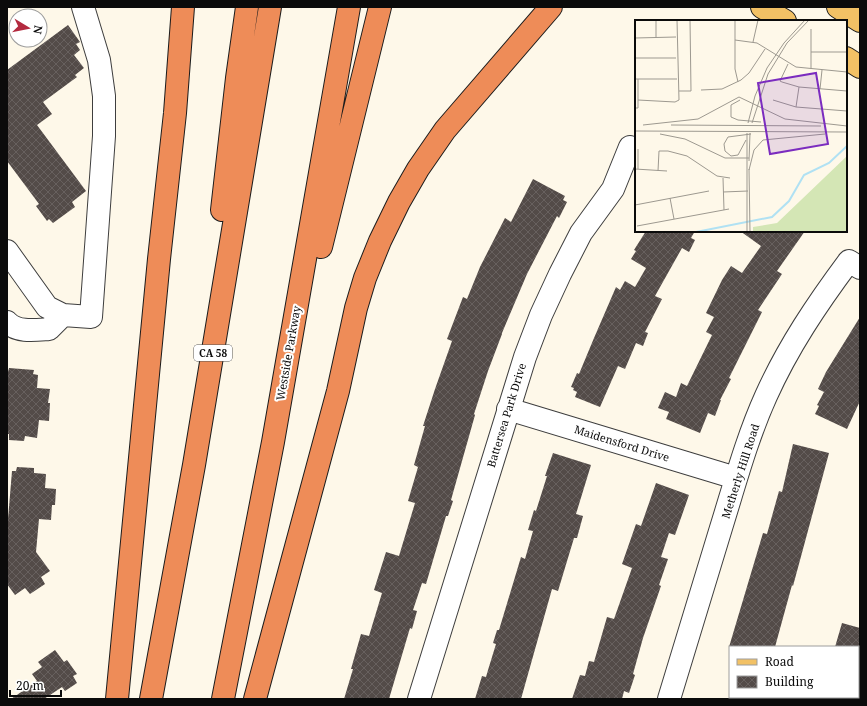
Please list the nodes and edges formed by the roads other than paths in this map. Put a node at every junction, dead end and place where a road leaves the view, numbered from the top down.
1 (83, 7) edge
2 (183, 7) edge
3 (247, 7) edge
4 (270, 7) edge
5 (350, 7) edge
6 (380, 7) edge
7 (551, 7) edge
8 (762, 7) edge
9 (838, 7) edge
10 (783, 20) edge
11 (860, 21) edge
12 (847, 59) edge
13 (860, 67) edge
14 (630, 147) dead end
15 (10, 263) edge
16 (854, 265) edge
17 (62, 315) junction
18 (7, 322) edge
19 (508, 409) junction
20 (273, 442) junction
21 (194, 465) junction
22 (736, 478) junction
23 (117, 699) edge
24 (151, 699) edge
25 (223, 699) edge
26 (255, 699) edge
27 (419, 699) edge
28 (669, 699) edge

1 - 17 street
2 - 23 highway
3 - 21 highway
4 - 21 highway, CA 58
5 - 20 highway, Westside Parkway
6 - 20 highway
7 - 26 highway
8 - 10 main road
9 - 11 main road
12 - 13 main road
14 - 19 street, Battersea Park Drive
15 - 17 street
16 - 22 street, Metherly Hill Road
17 - 18 street
19 - 22 street, Maidensford Drive
19 - 27 street, Battersea Park Drive
20 - 25 highway, Westside Parkway
21 - 24 highway, CA 58
22 - 28 street, Metherly Hill Road

